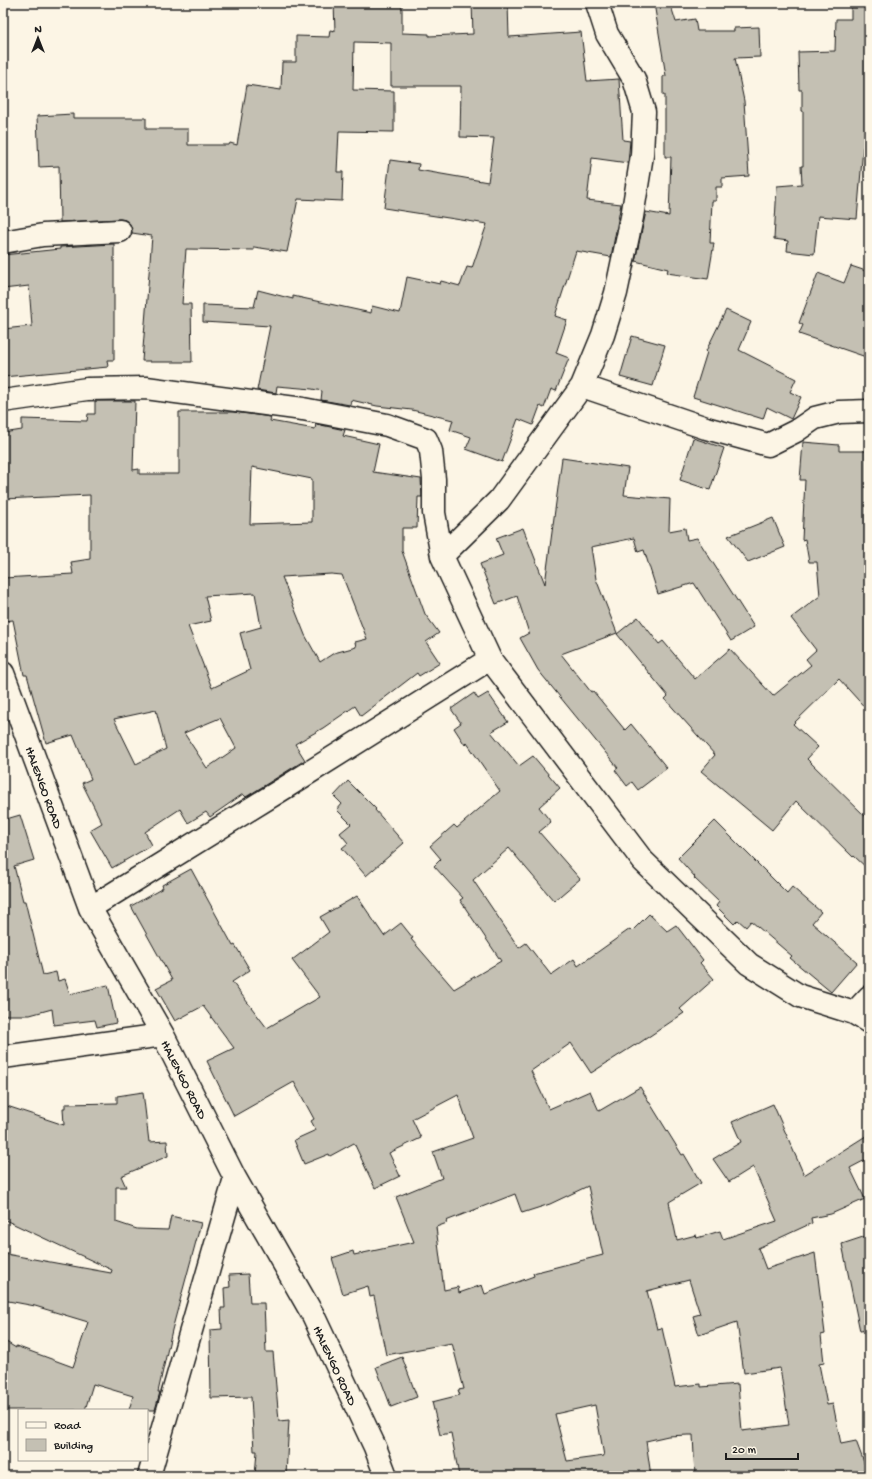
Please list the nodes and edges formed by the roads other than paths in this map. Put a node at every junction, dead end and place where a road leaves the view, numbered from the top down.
1 (597, 3) edge
2 (120, 231) dead end
3 (3, 242) edge
4 (582, 386) junction
5 (3, 401) edge
6 (869, 411) edge
7 (442, 556) junction
8 (490, 659) junction
9 (3, 673) edge
10 (90, 908) junction
11 (869, 997) edge
12 (862, 1018) edge
13 (163, 1035) junction
14 (3, 1057) edge
15 (235, 1178) junction
16 (149, 1476) edge
17 (386, 1476) edge

1 - 4 street
2 - 3 street
4 - 6 street
4 - 7 street
5 - 7 street
7 - 8 street
8 - 10 street
8 - 12 street
9 - 10 street, HALENGO ROAD
10 - 13 street, HALENGO ROAD
11 - 12 street
13 - 14 street
13 - 15 street, HALENGO ROAD
15 - 16 street
15 - 17 street, HALENGO ROAD

